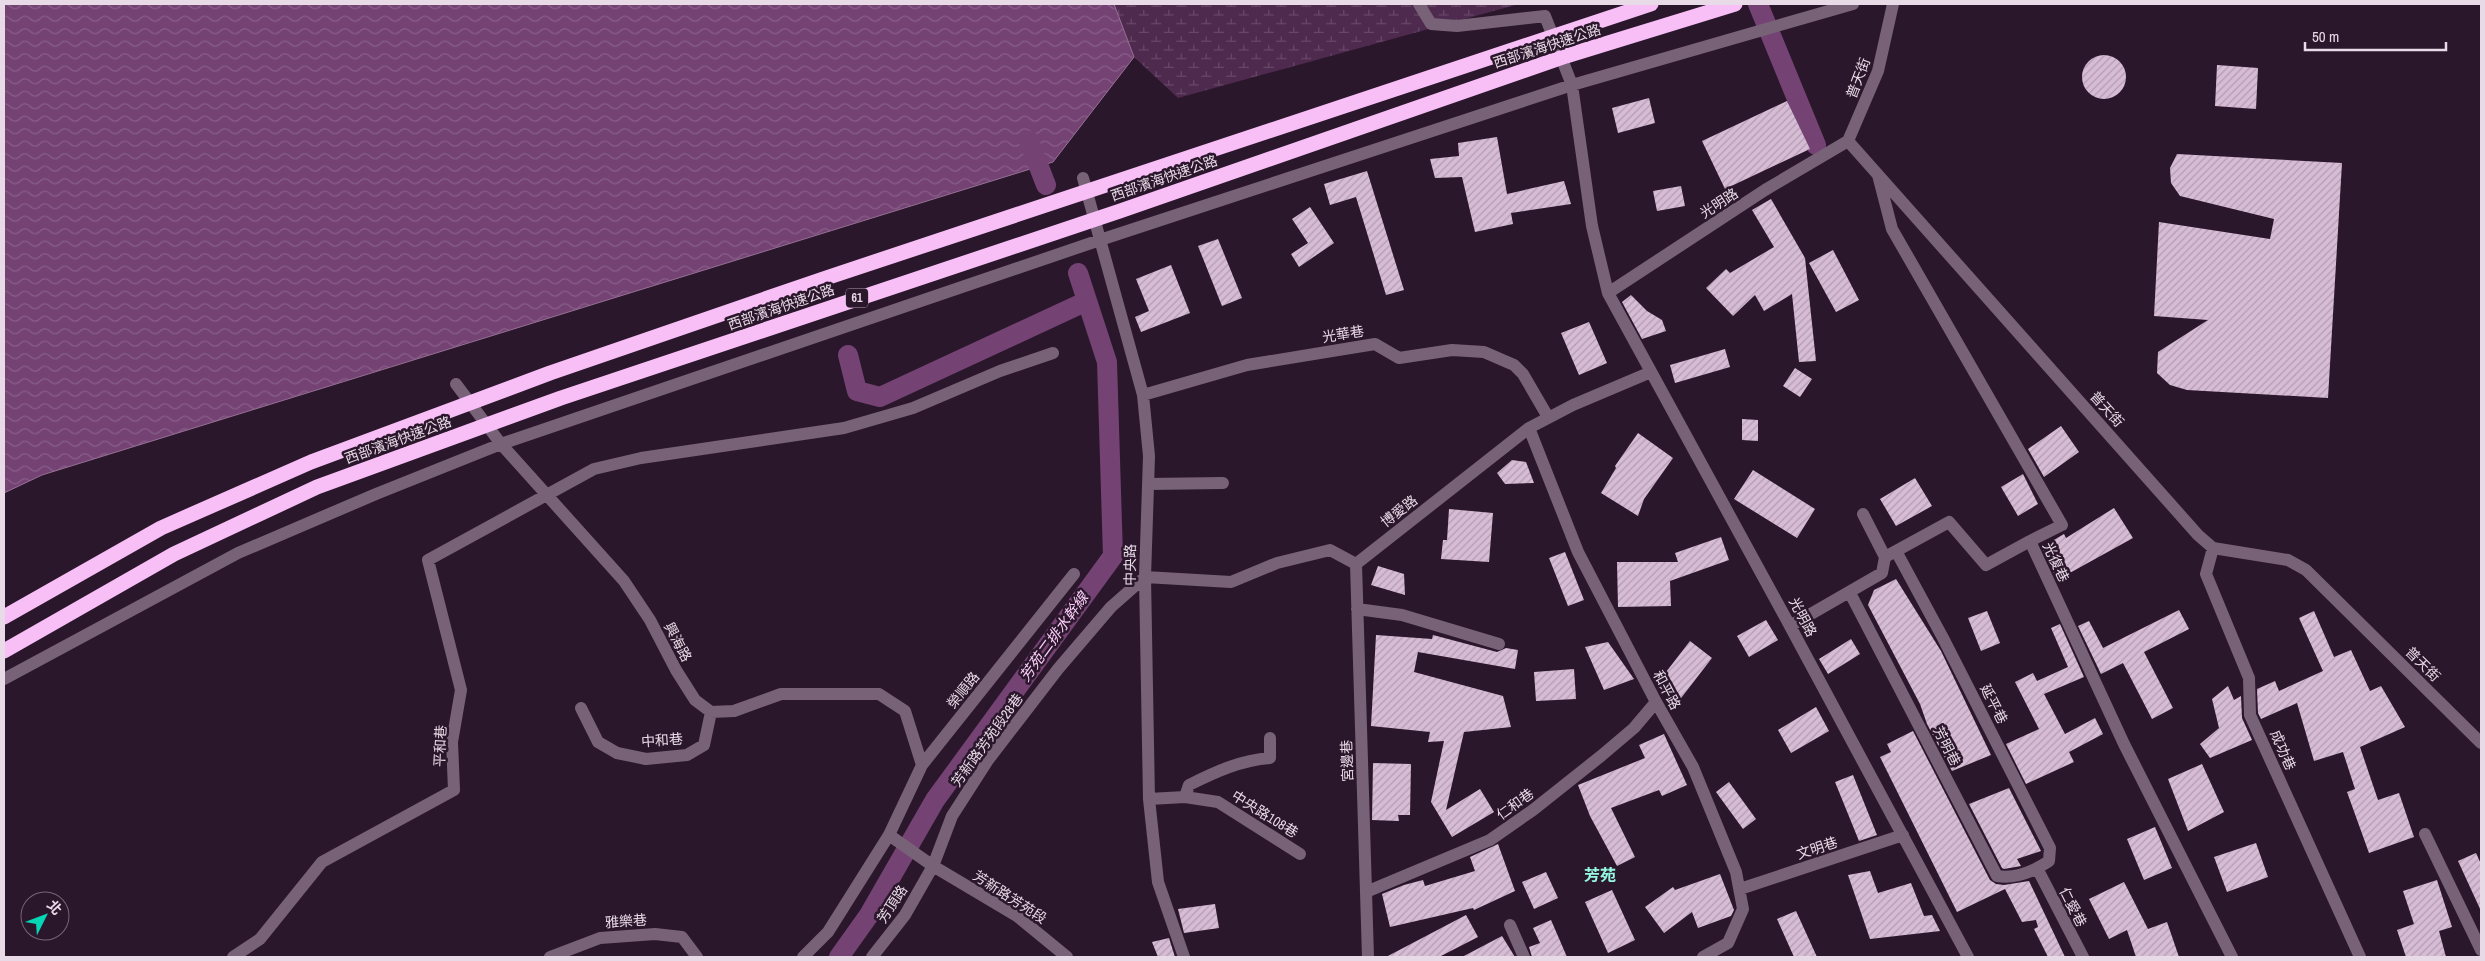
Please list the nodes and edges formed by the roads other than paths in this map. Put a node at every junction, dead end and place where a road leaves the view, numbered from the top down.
1 (1419, 4) edge
2 (1651, 4) edge
3 (1735, 4) edge
4 (1853, 4) edge
5 (1893, 4) edge
6 (1572, 85) junction
7 (1848, 141) junction
8 (1878, 175) junction
9 (1083, 178) dead end
10 (1100, 240) junction
11 (1608, 293) junction
12 (1053, 353) dead end
13 (1652, 372) junction
14 (456, 384) dead end
15 (1143, 395) junction
16 (1548, 417) junction
17 (1529, 428) junction
18 (501, 444) junction
19 (1223, 483) dead end
20 (1148, 484) junction
21 (546, 496) junction
22 (1863, 514) dead end
23 (2030, 540) junction
24 (2213, 548) junction
25 (1891, 554) junction
26 (1356, 564) junction
27 (1074, 574) dead end
28 (1144, 577) junction
29 (1850, 593) junction
30 (1358, 609) junction
31 (4, 618) edge
32 (1790, 626) junction
33 (1498, 644) dead end
34 (4, 652) edge
35 (4, 679) edge
36 (1656, 702) junction
37 (581, 708) dead end
38 (711, 712) junction
39 (1270, 738) dead end
40 (2481, 743) edge
41 (922, 765) junction
42 (1185, 797) junction
43 (1149, 800) junction
44 (2425, 834) dead end
45 (889, 835) junction
46 (1903, 835) junction
47 (1300, 854) dead end
48 (933, 866) junction
49 (2038, 870) junction
50 (1740, 889) junction
51 (1366, 892) junction
52 (1510, 926) dead end
53 (2481, 950) edge
54 (233, 957) edge
55 (550, 957) edge
56 (697, 957) edge
57 (803, 957) edge
58 (872, 957) edge
59 (1067, 957) edge
60 (1184, 957) edge
61 (1368, 957) edge
62 (1524, 957) edge
63 (1703, 957) edge
64 (1968, 957) edge
65 (2083, 957) edge
66 (2232, 957) edge
67 (2360, 957) edge

1 - 6 street, 光明路
2 - 31 highway, 西部濱海快速公路 / 61
3 - 34 highway, 西部濱海快速公路 / 61
4 - 6 street
5 - 7 street, 普天街
6 - 10 street
6 - 11 street, 光明路
7 - 8 street, 普天街
7 - 11 street, 光明路
8 - 23 street, 光復巷
8 - 24 street, 普天街
9 - 10 street, 中央路
10 - 15 street, 中央路
10 - 18 street
11 - 13 street, 光明路
12 - 21 street
13 - 16 street, 博愛路
13 - 32 street, 光明路
14 - 18 street, 興海路
15 - 16 street, 光華巷
15 - 20 street, 中央路
16 - 17 street, 博愛路
17 - 26 street, 博愛路
17 - 36 street, 和平路
18 - 21 street, 興海路
18 - 35 street
19 - 20 street
20 - 28 street, 中央路
21 - 38 street, 興海路
21 - 54 street, 平和巷
22 - 25 street, 延平巷
23 - 25 street
23 - 66 street, 光復巷
24 - 40 street, 普天街
24 - 67 street, 成功巷
25 - 29 street
25 - 49 street, 延平巷
26 - 28 street
26 - 30 street, 宮邊巷
27 - 41 street, 榮順路
28 - 43 street, 中央路
28 - 48 street, 芳新路芳苑段28巷
29 - 32 street
29 - 49 street, 芳明巷
30 - 33 street
30 - 51 street, 宮邊巷
32 - 46 street, 光明路
36 - 50 street, 和平路
36 - 51 street, 仁和巷
37 - 38 street, 中和巷
38 - 41 street
39 - 42 street, 中央路108巷
41 - 45 street, 榮順路
42 - 43 street, 中央路108巷
42 - 47 street, 中央路108巷
43 - 60 street, 中央路
44 - 53 street
45 - 48 street, 芳新路芳苑段
45 - 57 street
46 - 50 street, 文明巷
46 - 64 street, 光明路
48 - 58 street, 芳頂路
48 - 59 street, 芳新路芳苑段
49 - 65 street, 仁愛巷
50 - 63 street, 和平路
51 - 61 street, 宮邊巷
52 - 62 street
55 - 56 street, 雅樂巷

